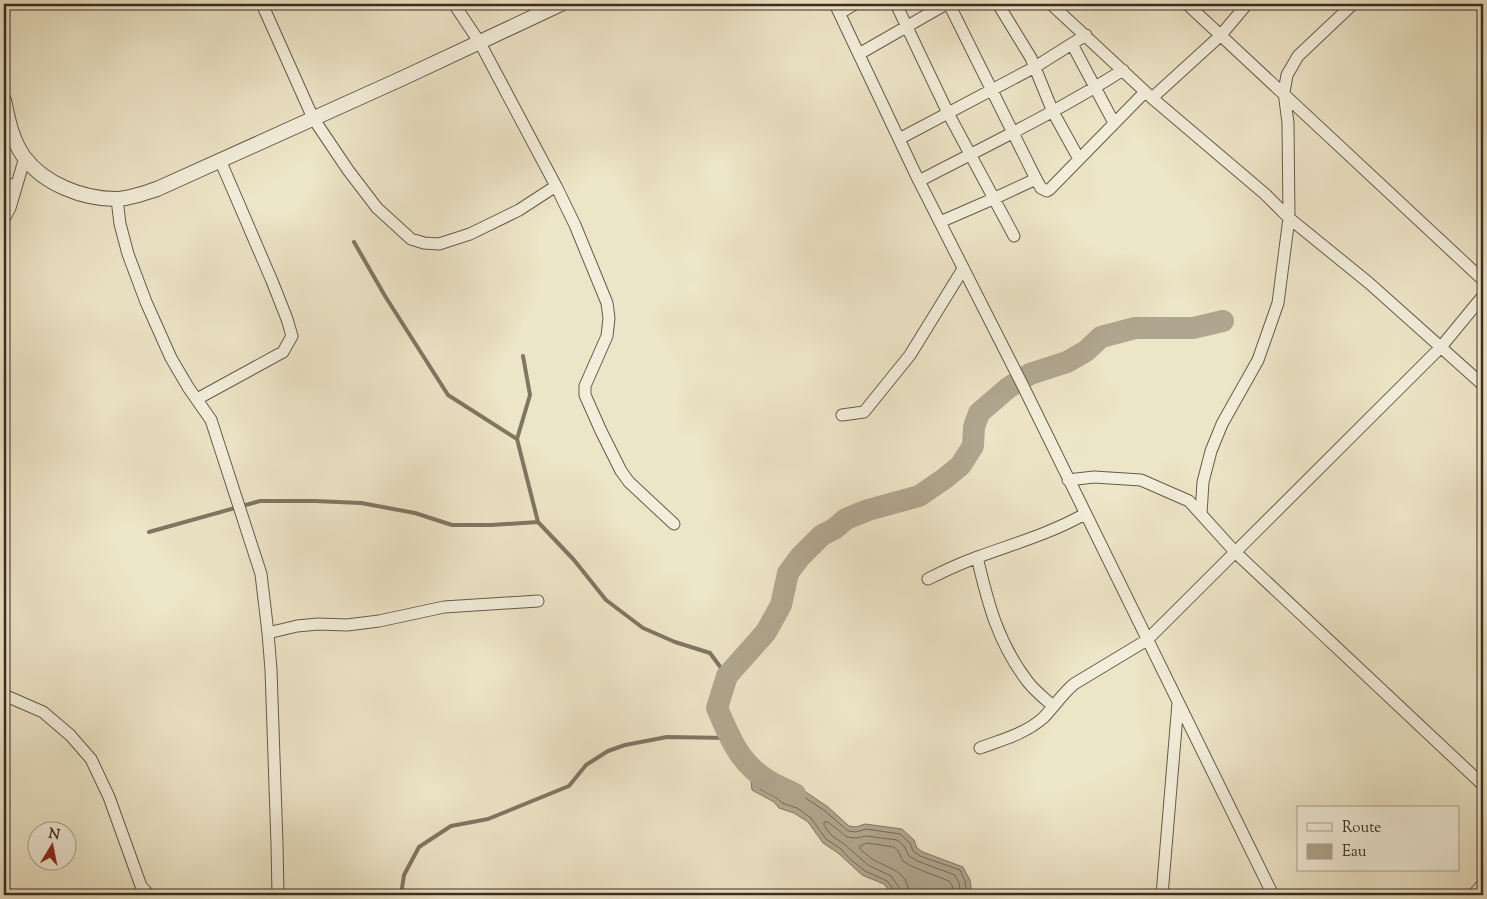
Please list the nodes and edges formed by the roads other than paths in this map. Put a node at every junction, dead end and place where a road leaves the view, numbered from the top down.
1 (262, 4) edge
2 (454, 4) edge
3 (561, 4) edge
4 (854, 4) edge
5 (896, 4) edge
6 (948, 4) edge
7 (998, 4) edge
8 (1052, 4) edge
9 (1187, 4) edge
10 (1247, 4) edge
11 (1353, 4) edge
12 (837, 8) edge
13 (907, 26) junction
14 (1086, 35) junction
15 (1220, 36) junction
16 (480, 43) junction
17 (1072, 44) junction
18 (859, 54) junction
19 (1034, 67) junction
20 (1123, 70) junction
21 (1095, 88) junction
22 (992, 89) junction
23 (1284, 92) junction
24 (1149, 95) junction
25 (4, 100) edge
26 (1053, 112) junction
27 (948, 113) junction
28 (313, 118) junction
29 (1114, 123) junction
30 (1013, 134) junction
31 (900, 139) junction
32 (970, 155) junction
33 (25, 157) junction
34 (1078, 159) junction
35 (220, 160) junction
36 (1036, 179) junction
37 (919, 181) junction
38 (17, 183) junction
39 (556, 186) junction
40 (4, 188) edge
41 (117, 199) junction
42 (993, 199) junction
43 (1289, 218) junction
44 (4, 219) edge
45 (940, 222) junction
46 (1014, 236) dead end
47 (963, 269) junction
48 (1483, 280) edge
49 (1483, 296) edge
50 (1441, 347) junction
51 (1483, 385) edge
52 (197, 399) junction
53 (842, 415) dead end
54 (1068, 480) junction
55 (1085, 514) junction
56 (1201, 514) junction
57 (674, 524) dead end
58 (1236, 553) junction
59 (976, 558) junction
60 (928, 579) dead end
61 (538, 601) dead end
62 (268, 634) junction
63 (1147, 640) junction
64 (4, 695) edge
65 (1178, 703) junction
66 (1053, 706) junction
67 (980, 748) dead end
68 (1483, 785) edge
69 (1483, 884) edge
70 (149, 895) edge
71 (278, 895) edge
72 (1162, 895) edge
73 (1273, 895) edge
74 (1473, 895) edge

1 - 28 street
2 - 16 street
3 - 16 street
4 - 12 street
5 - 13 street
6 - 13 street
6 - 22 street
7 - 19 street
8 - 14 street
9 - 15 street
10 - 15 street
11 - 23 street
12 - 18 street
13 - 18 street
13 - 27 street
14 - 17 street
14 - 20 street
15 - 23 street
15 - 24 street
16 - 28 street
16 - 39 street
17 - 19 street
17 - 21 street
18 - 31 street
19 - 22 street
19 - 26 street
20 - 21 street
20 - 24 street
21 - 26 street
21 - 29 street
22 - 27 street
22 - 30 street
23 - 43 street
23 - 48 street
24 - 29 street
24 - 43 street
25 - 33 street
26 - 30 street
26 - 34 street
27 - 31 street
27 - 32 street
28 - 35 street
28 - 39 street
29 - 34 street
30 - 32 street
30 - 36 street
31 - 37 street
32 - 37 street
32 - 42 street
33 - 38 street
33 - 41 street
34 - 36 street
35 - 41 street
35 - 52 street
36 - 42 street
37 - 45 street
38 - 40 street
38 - 44 street
39 - 57 street
41 - 52 street
42 - 45 street
42 - 46 street
43 - 50 street
43 - 56 street
45 - 47 street
47 - 53 street
47 - 54 street
49 - 50 street
50 - 51 street
50 - 58 street
52 - 62 street
54 - 55 street
54 - 56 street
55 - 59 street
55 - 63 street
56 - 58 street
58 - 63 street
58 - 68 street
59 - 60 street
59 - 66 street
61 - 62 street
62 - 71 street
63 - 65 street
63 - 66 street
64 - 70 street
65 - 72 street
65 - 73 street
66 - 67 street
69 - 74 street

